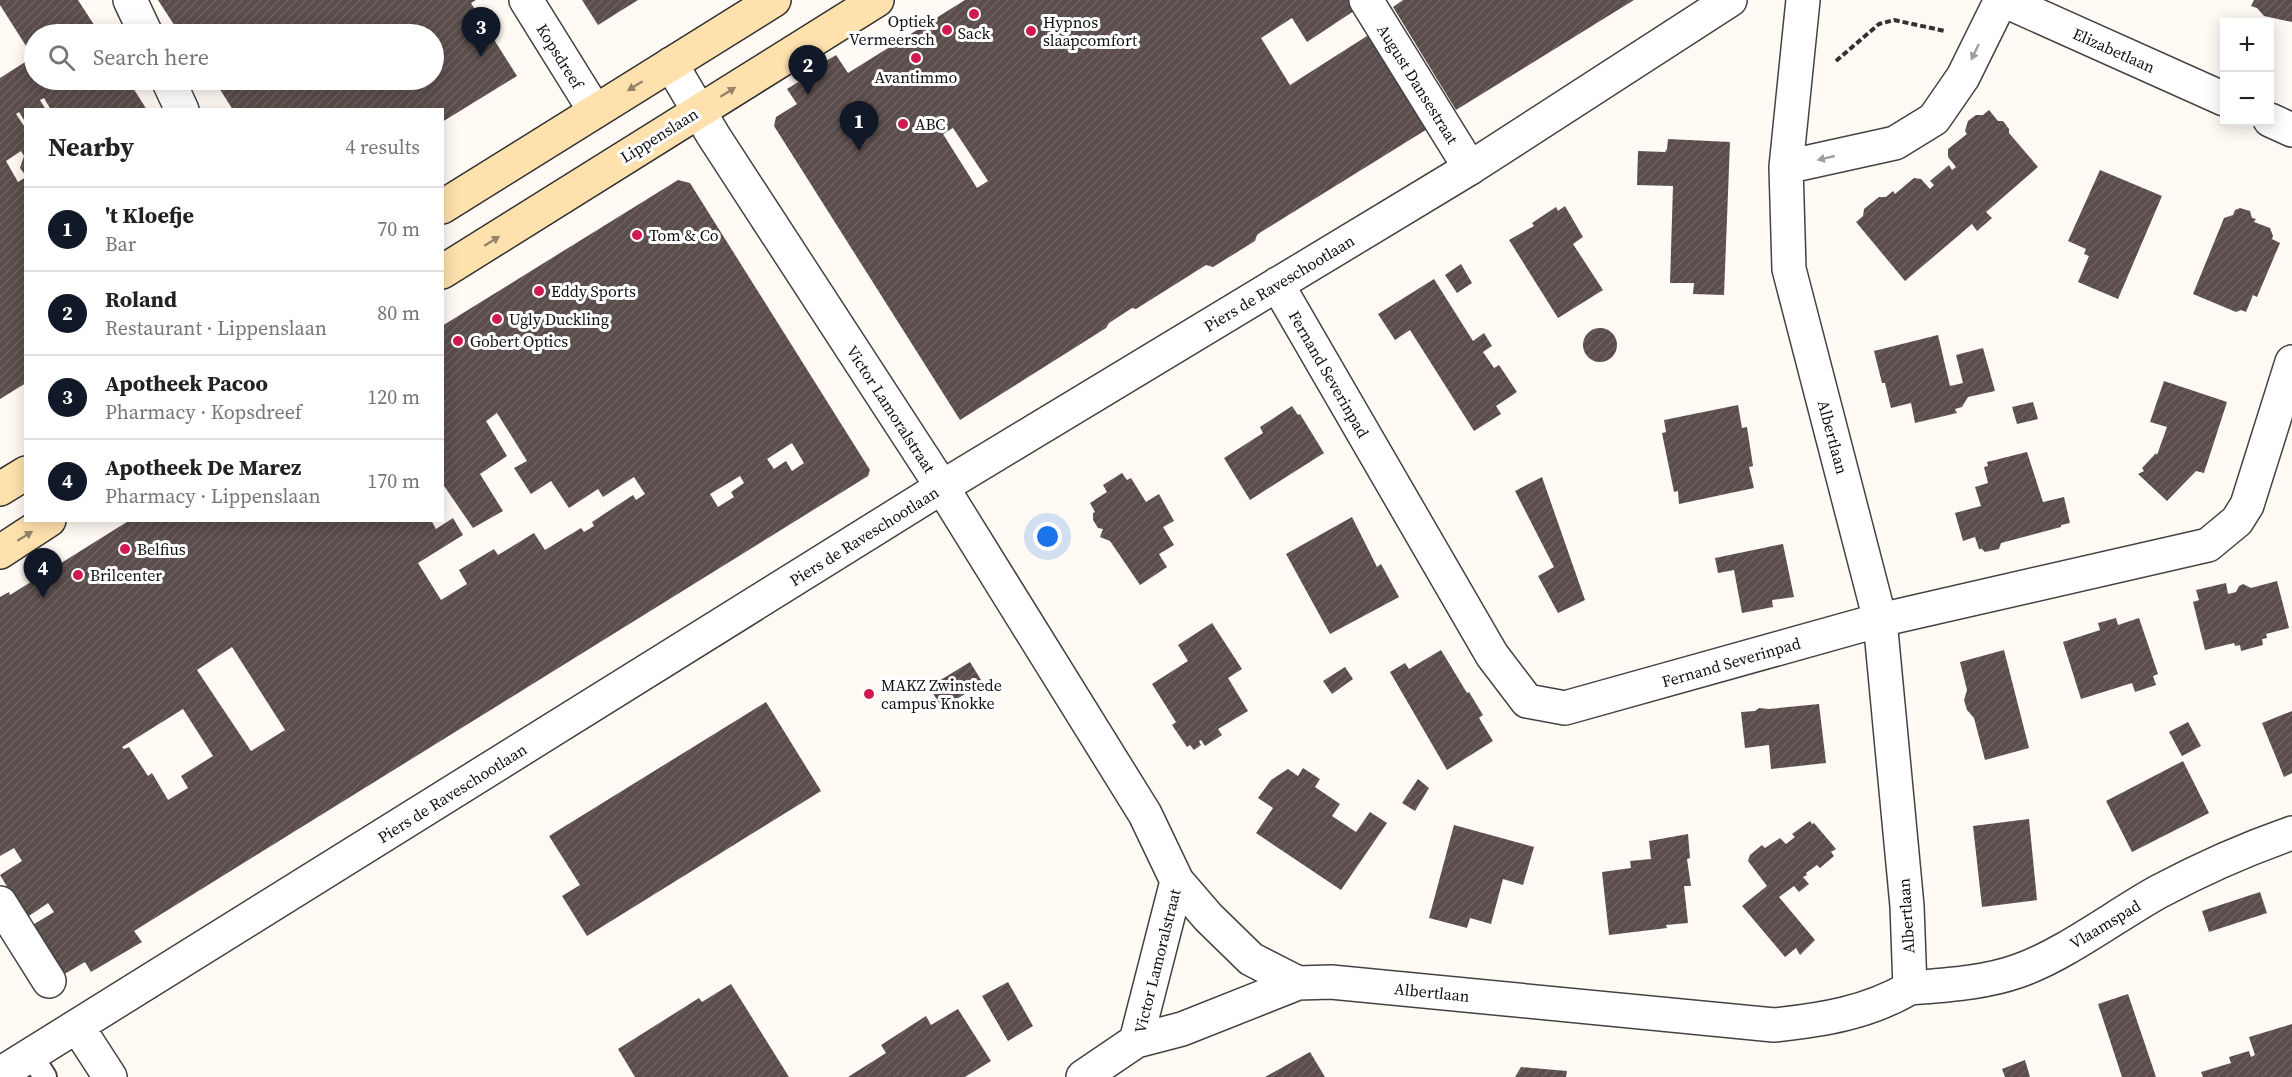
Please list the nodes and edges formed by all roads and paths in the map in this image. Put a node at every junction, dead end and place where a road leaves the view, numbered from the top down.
1 (130, 0) edge
2 (526, 0) edge
3 (774, 0) edge
4 (877, 0) edge
5 (1366, 0) edge
6 (1730, 0) edge
7 (1803, 0) edge
8 (2002, 0) edge
9 (141, 24) edge
10 (1979, 45) junction
11 (671, 64) junction
12 (173, 90) edge
13 (1793, 96) junction
14 (2220, 97) edge
15 (181, 108) edge
16 (595, 111) junction
17 (698, 111) junction
18 (2274, 122) edge
19 (2292, 130) edge
20 (1786, 167) junction
21 (1470, 168) junction
22 (444, 206) edge
23 (444, 271) edge
24 (1277, 284) junction
25 (2292, 362) edge
26 (24, 474) edge
27 (942, 487) junction
28 (0, 489) edge
29 (47, 522) edge
30 (0, 552) edge
31 (1880, 620) junction
32 (2292, 833) edge
33 (1178, 881) junction
34 (0, 903) edge
35 (49, 981) dead end
36 (1298, 983) junction
37 (1910, 988) junction
38 (77, 1026) junction
39 (1137, 1041) junction
40 (38, 1066) edge
41 (0, 1074) edge
42 (110, 1077) edge
43 (1083, 1077) edge

1 - 9 street
2 - 16 street, Kopsdreef
3 - 11 main road
17 -> 4 main road, Lippenslaan
5 - 21 street, August Dansestraat
6 - 21 street, Piers de Raveschootlaan
7 - 13 street, Albertlaan
8 - 10 street
8 - 14 street, Elizabetlaan
10 - 13 path
10 -> 20 street
11 -> 16 main road
11 - 17 street, Victor Lamoralstraat
12 - 15 street
13 - 20 street, Albertlaan
16 - 22 main road
23 -> 17 main road, Lippenslaan
17 - 27 street, Victor Lamoralstraat
18 - 19 street
20 - 31 street, Albertlaan
21 - 24 street, Piers de Raveschootlaan
24 - 27 street, Piers de Raveschootlaan
24 - 31 street, Fernand Severinpad
25 - 31 street, Fernand Severinpad
26 - 28 main road
27 - 33 street, Victor Lamoralstraat
27 - 38 street, Piers de Raveschootlaan
30 -> 29 main road
31 - 37 street, Albertlaan
32 - 37 street, Vlaamspad
33 - 36 street, Victor Lamoralstraat
33 - 39 street, Victor Lamoralstraat
34 - 35 street
36 - 37 street, Albertlaan
36 - 39 street, Albertlaan
38 - 40 street, Piers de Raveschootlaan
38 - 42 street
39 - 43 street, Albertlaan
40 - 41 street, Piers de Raveschootlaan

